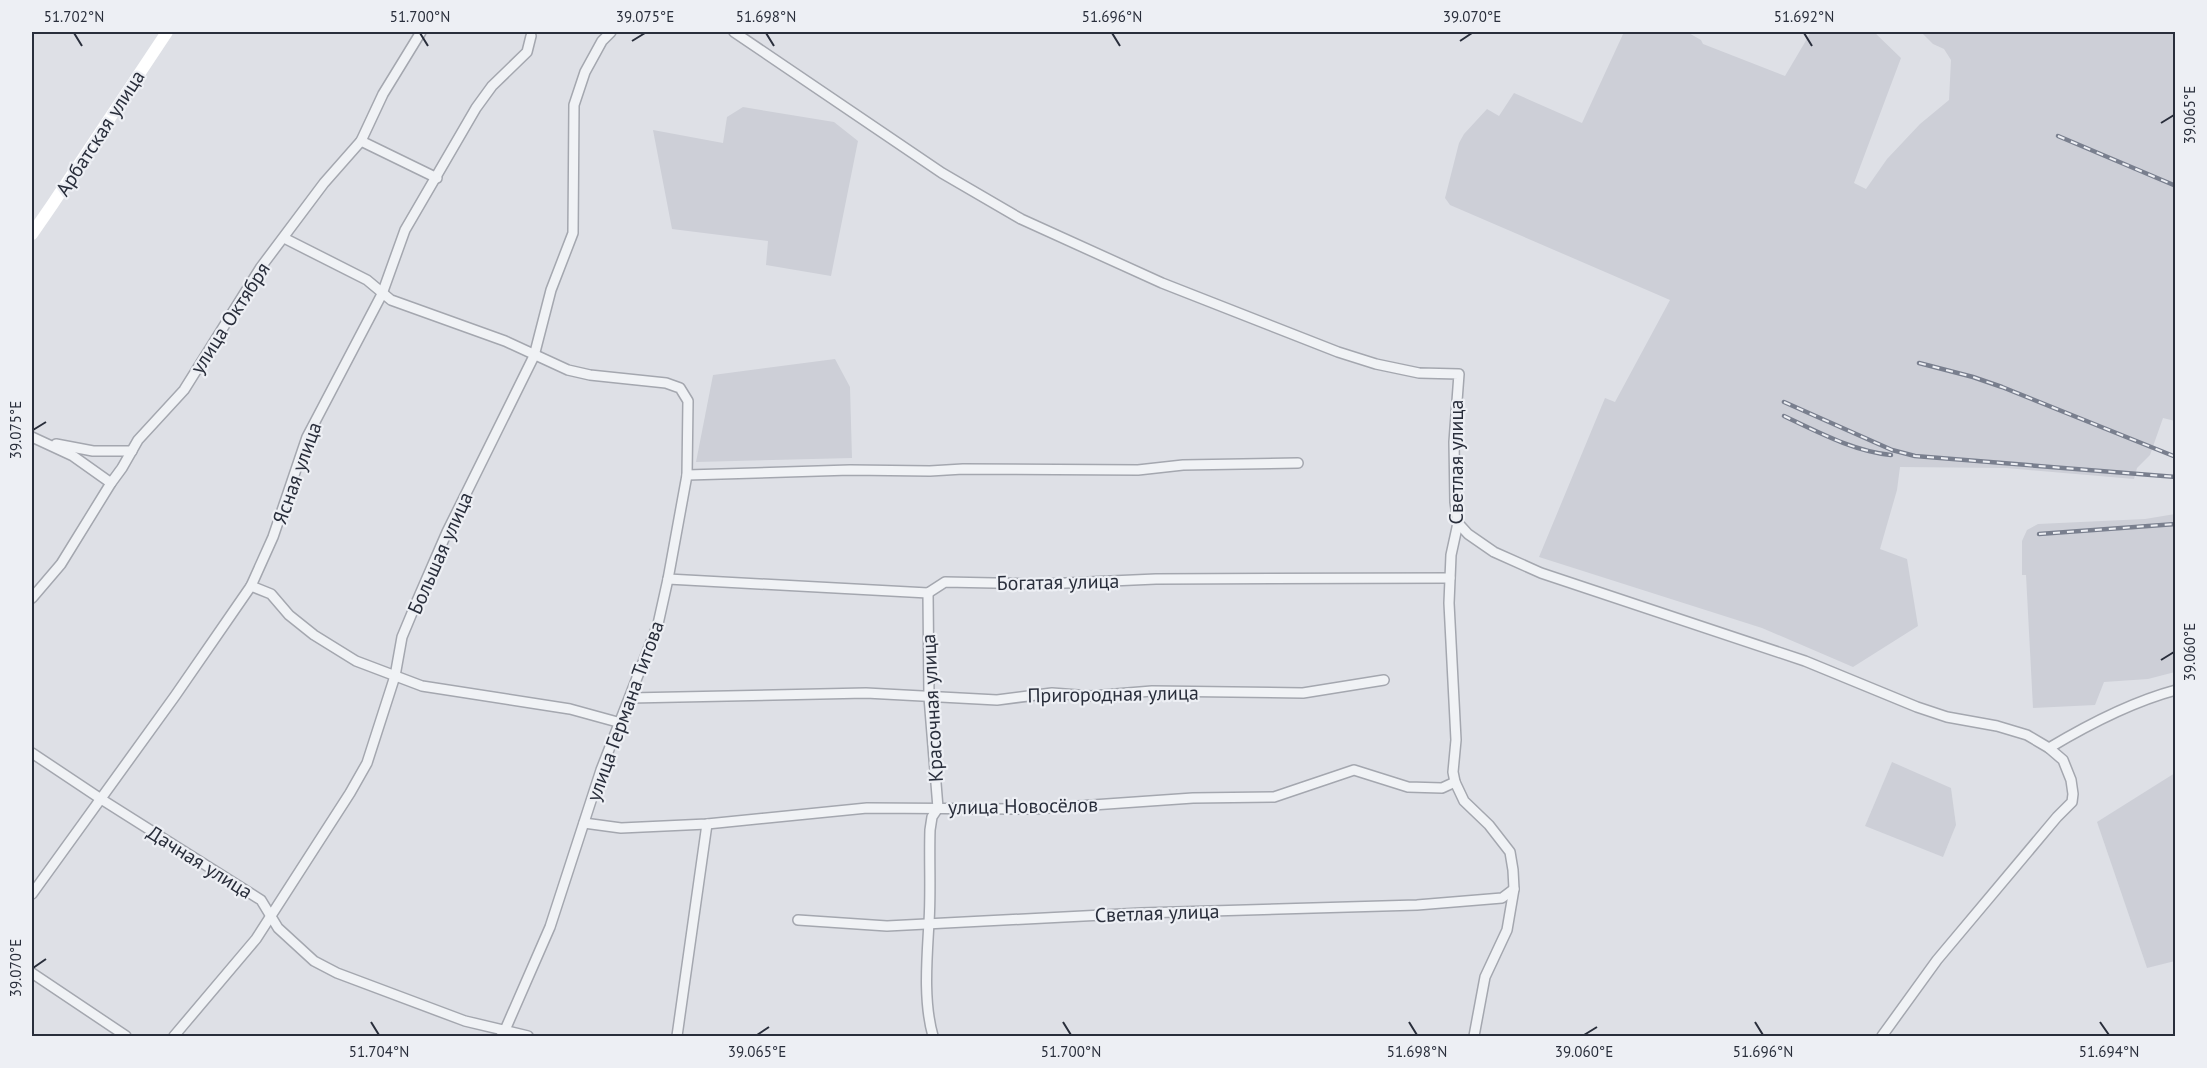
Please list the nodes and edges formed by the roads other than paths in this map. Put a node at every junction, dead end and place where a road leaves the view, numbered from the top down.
1 (167, 32) edge
2 (421, 32) edge
3 (596, 32) edge
4 (611, 32) edge
5 (734, 32) edge
6 (531, 36) dead end
7 (602, 40) junction
8 (361, 141) junction
9 (437, 178) junction
10 (32, 234) edge
11 (284, 238) junction
12 (382, 294) junction
13 (534, 356) junction
14 (32, 437) edge
15 (44, 442) junction
16 (132, 451) junction
17 (1298, 463) dead end
18 (687, 475) junction
19 (111, 483) junction
20 (1458, 524) junction
21 (1450, 578) junction
22 (668, 579) junction
23 (251, 586) junction
24 (928, 593) junction
25 (32, 598) edge
26 (395, 676) junction
27 (1384, 680) dead end
28 (2175, 690) edge
29 (929, 697) junction
30 (630, 698) junction
31 (621, 723) junction
32 (2049, 748) junction
33 (32, 753) edge
34 (1455, 782) junction
35 (101, 799) junction
36 (938, 808) junction
37 (585, 823) junction
38 (707, 824) junction
39 (1514, 889) junction
40 (32, 894) edge
41 (271, 915) junction
42 (798, 920) dead end
43 (929, 923) junction
44 (32, 973) edge
45 (503, 1033) edge
46 (126, 1036) edge
47 (174, 1036) edge
48 (528, 1036) edge
49 (677, 1036) edge
50 (933, 1036) edge
51 (1474, 1036) edge
52 (1882, 1036) edge

1 - 10 main road, Арбатская улица
2 - 8 street, улица Октября
3 - 7 street
4 - 7 street, Большая улица
5 - 20 street, Светлая улица
6 - 9 street, Ясная улица
7 - 13 street, Большая улица
8 - 9 street
8 - 11 street, улица Октября
9 - 12 street, Ясная улица
11 - 12 street
11 - 16 street, улица Октября
12 - 13 street
12 - 23 street, Ясная улица
13 - 18 street, улица Германа Титова
13 - 26 street, Большая улица
14 - 15 street
15 - 16 street
15 - 19 street
16 - 19 street, улица Октября
17 - 18 street
18 - 22 street, улица Германа Титова
19 - 25 street, улица Октября
20 - 21 street, Светлая улица
20 - 32 street
21 - 24 street, Богатая улица
21 - 34 street, Светлая улица
22 - 24 street, Богатая улица
22 - 30 street, улица Германа Титова
23 - 26 street
23 - 35 street, Ясная улица
24 - 29 street, Красочная улица
26 - 31 street
26 - 41 street, Большая улица
27 - 29 street, Пригородная улица
28 - 32 street
29 - 30 street, Пригородная улица
29 - 36 street, Красочная улица
30 - 31 street, улица Германа Титова
31 - 37 street, улица Германа Титова
32 - 52 street
33 - 35 street, Дачная улица
34 - 36 street, улица Новосёлов
34 - 39 street
35 - 40 street, Ясная улица
35 - 41 street, Дачная улица
36 - 38 street, улица Новосёлов
36 - 43 street, Красочная улица
37 - 38 street, улица Новосёлов
37 - 45 street, улица Германа Титова
38 - 49 street
39 - 43 street, Светлая улица
39 - 51 street
41 - 45 street, Дачная улица
41 - 47 street, Большая улица
42 - 43 street, Светлая улица
43 - 50 street, Красочная улица
44 - 46 street
45 - 48 street, Дачная улица

